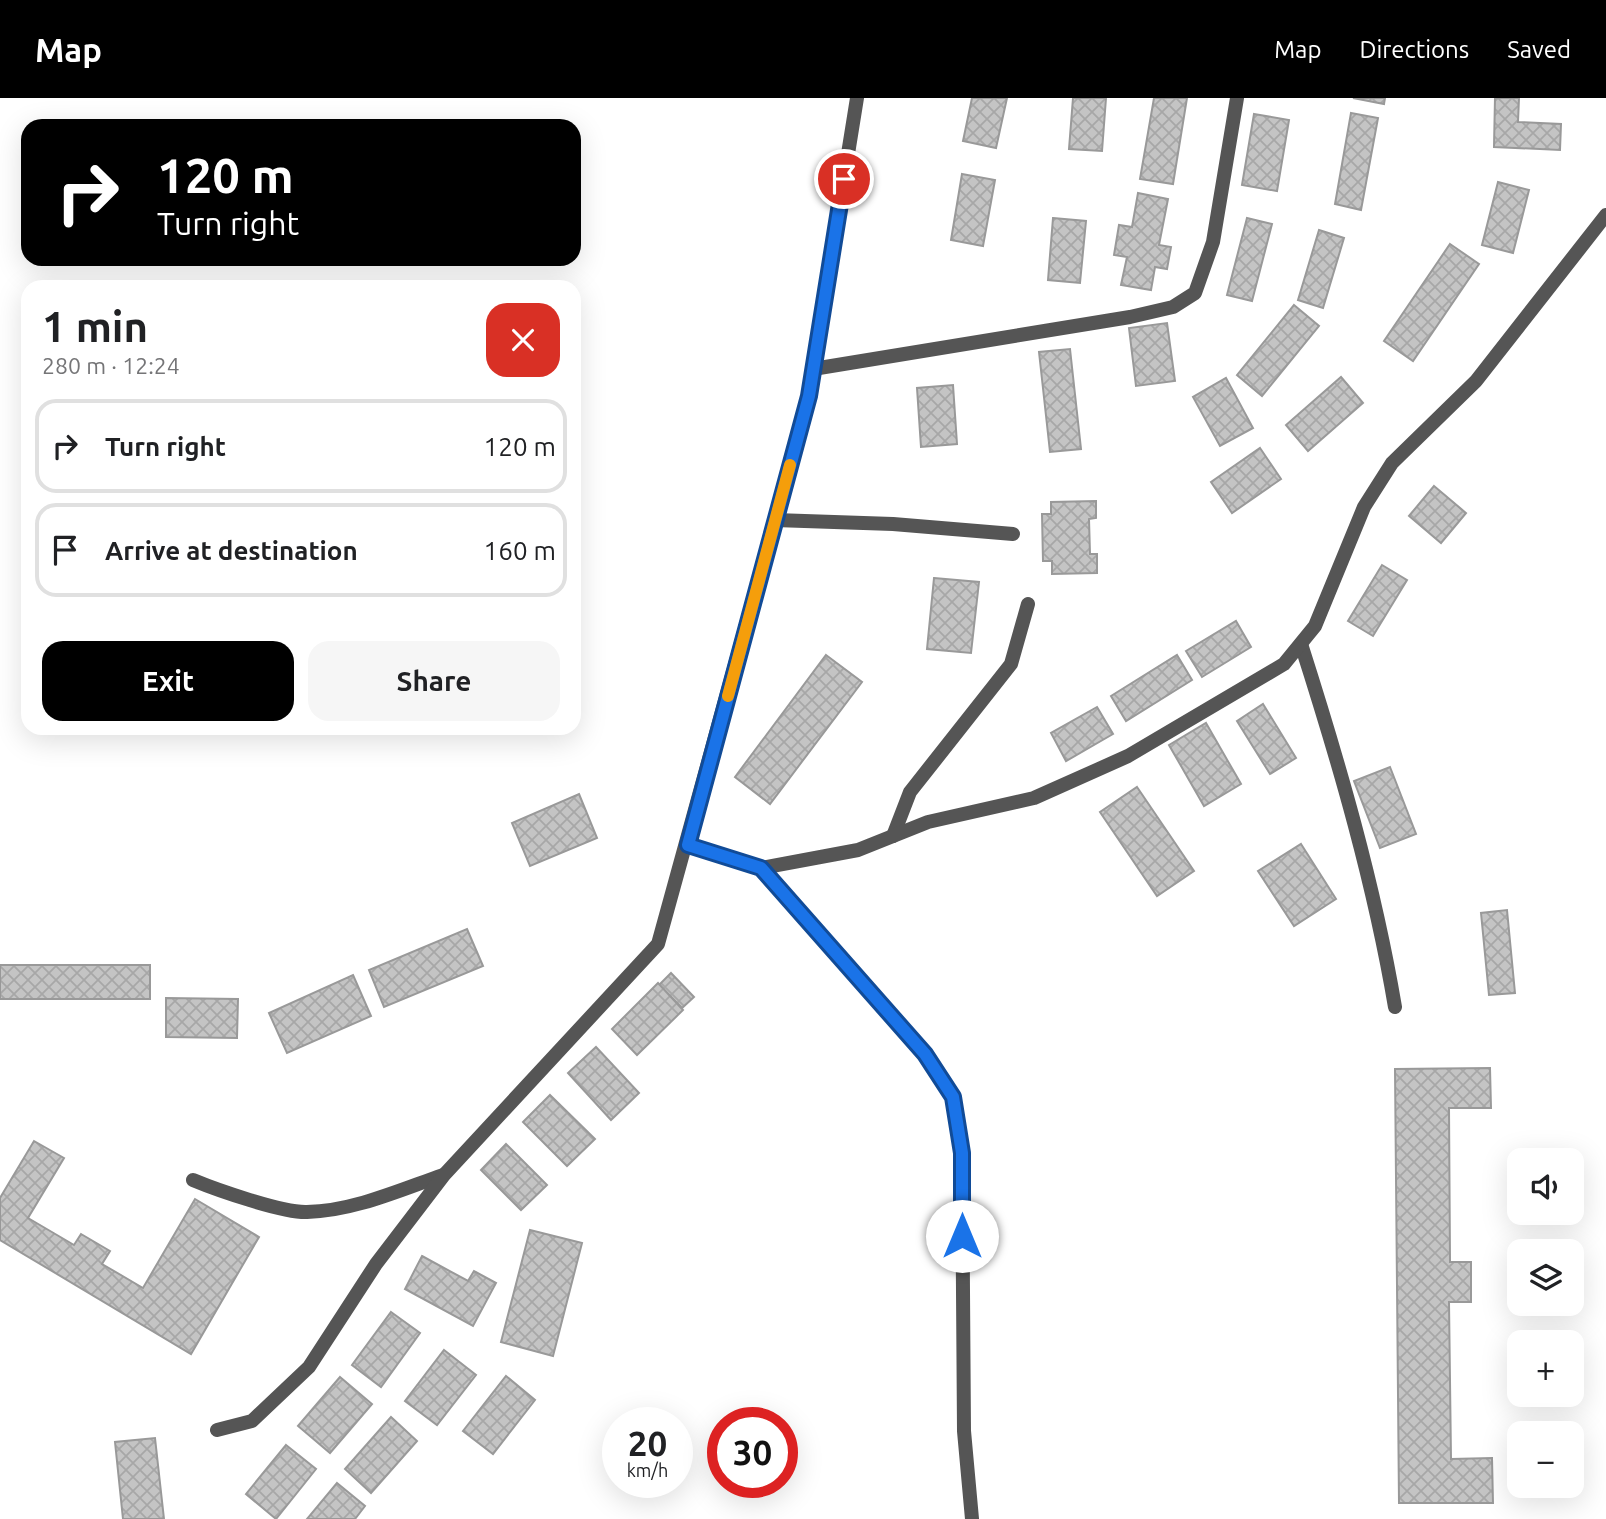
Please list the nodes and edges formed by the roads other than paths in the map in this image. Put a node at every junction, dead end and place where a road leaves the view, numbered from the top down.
1 (856, 98) edge
2 (1237, 98) edge
3 (1606, 215) edge
4 (813, 369) junction
5 (775, 520) junction
6 (1013, 534) dead end
7 (1028, 604) dead end
8 (1301, 644) junction
9 (893, 836) junction
10 (688, 845) junction
11 (761, 868) junction
12 (1395, 1007) dead end
13 (444, 1175) junction
14 (193, 1180) dead end
15 (217, 1430) dead end
16 (972, 1519) edge

1 - 4 street
2 - 4 street
3 - 8 street
4 - 5 street
5 - 6 street
5 - 10 street
7 - 9 street
8 - 9 street
8 - 12 street
9 - 11 street
10 - 11 street
10 - 13 street
11 - 16 street
13 - 14 street
13 - 15 street

